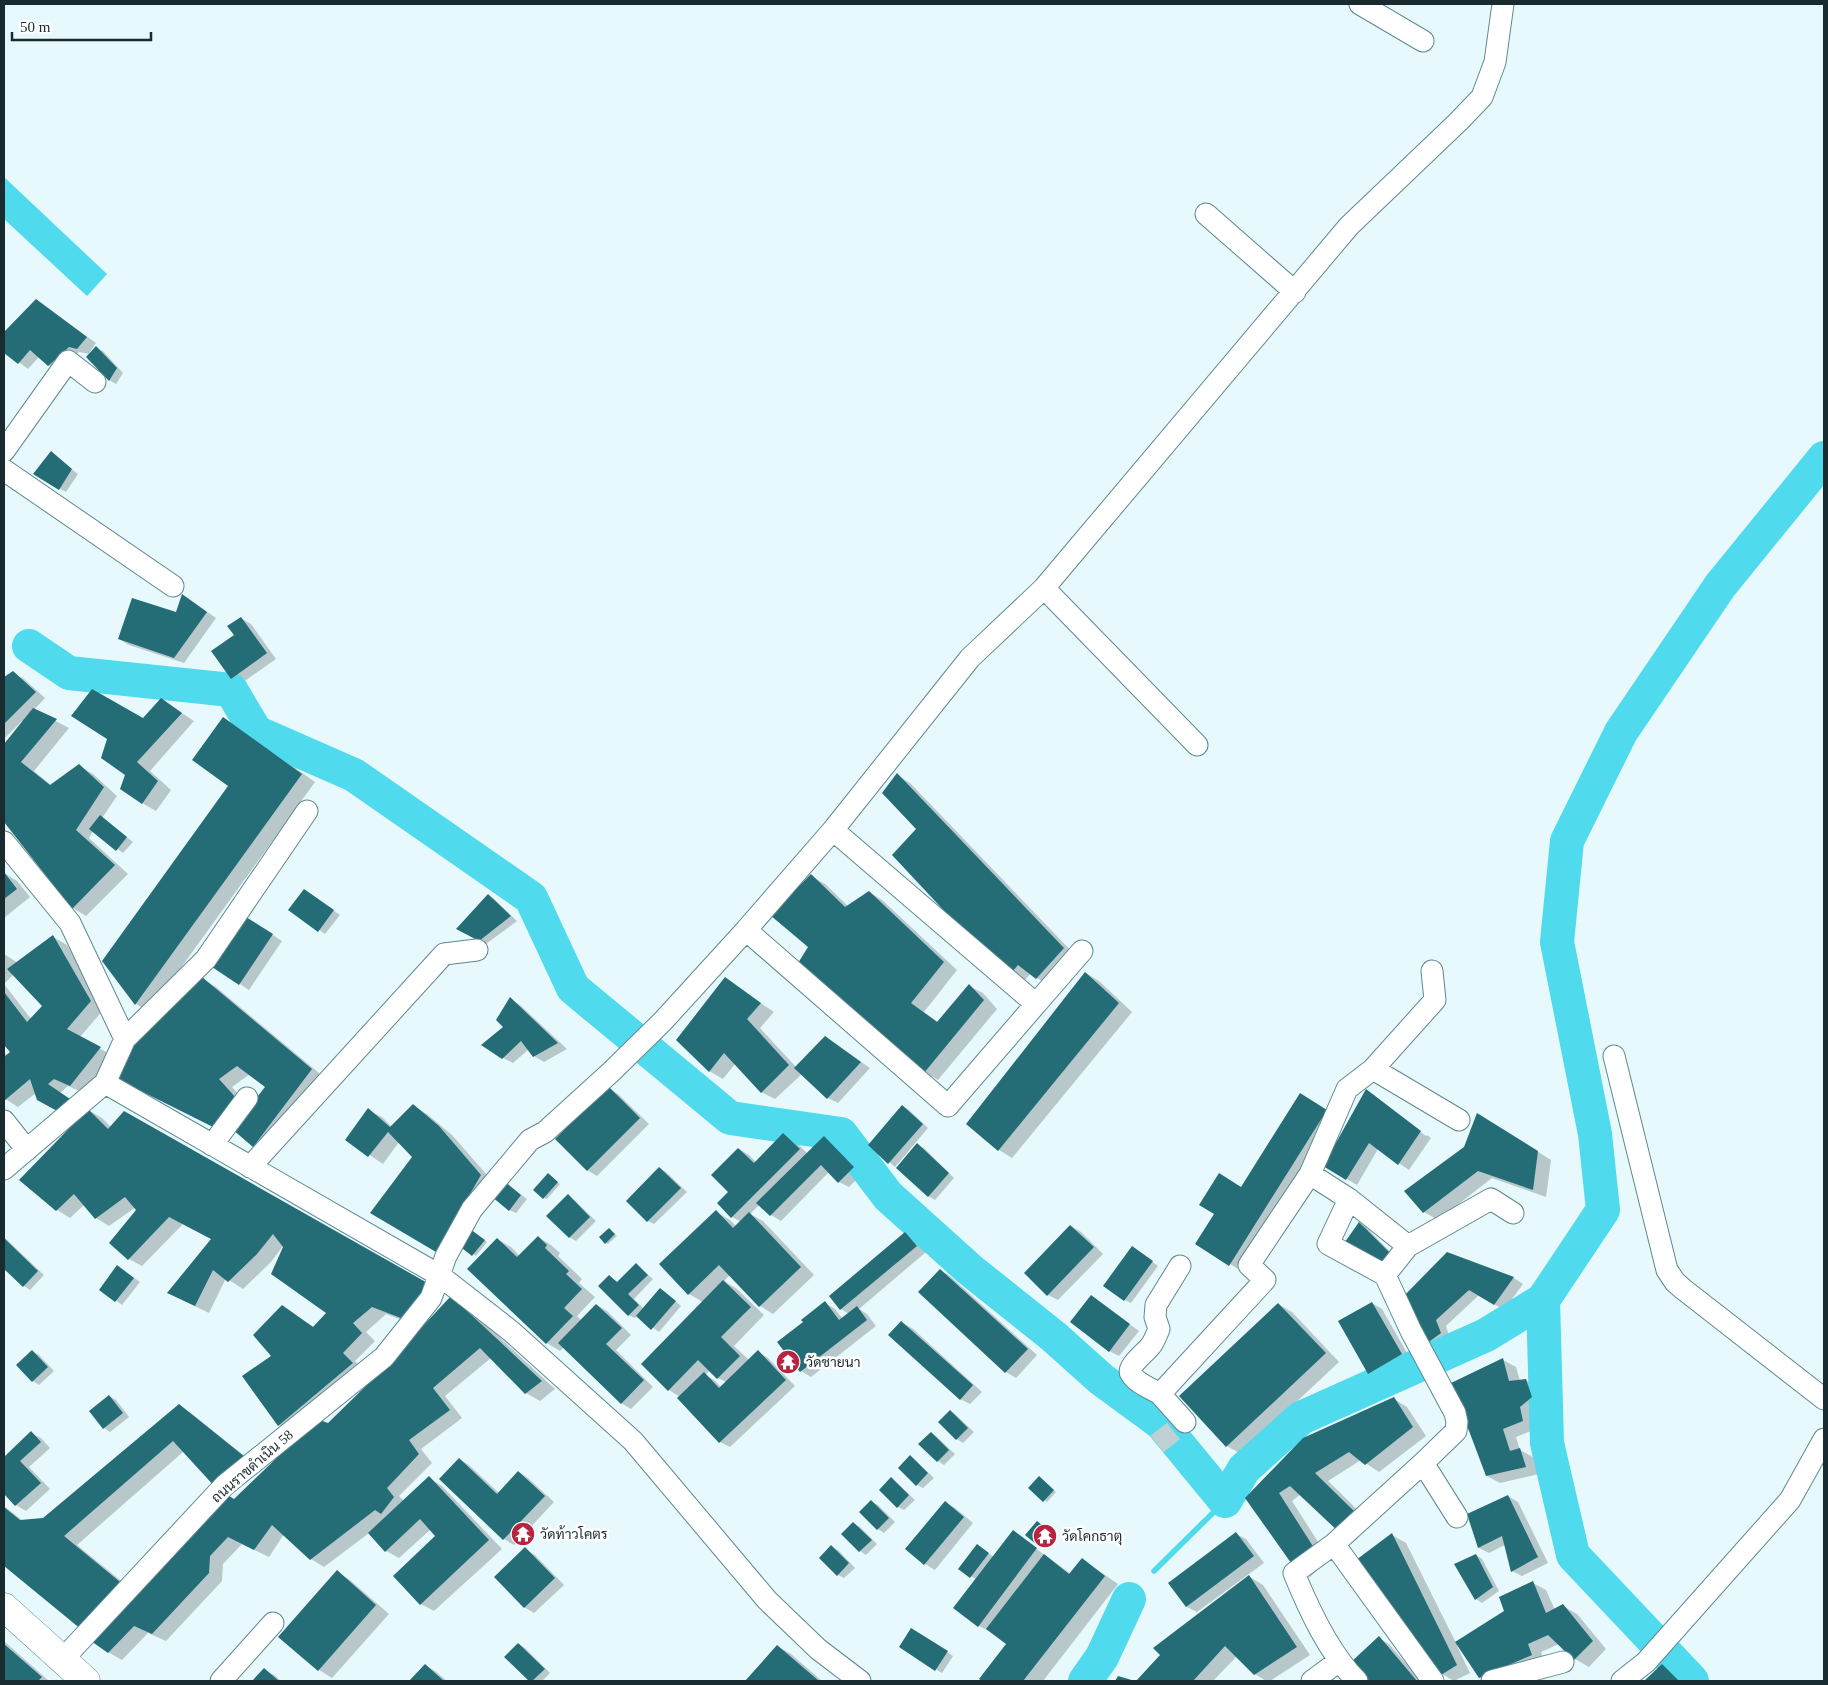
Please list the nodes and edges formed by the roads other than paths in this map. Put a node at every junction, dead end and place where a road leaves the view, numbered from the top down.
1 (1360, 4) edge
2 (1503, 4) edge
3 (1423, 41) dead end
4 (1206, 214) dead end
5 (1295, 292) junction
6 (95, 382) dead end
7 (4, 451) edge
8 (4, 470) edge
9 (172, 586) dead end
10 (1044, 588) junction
11 (1197, 745) dead end
12 (308, 811) dead end
13 (833, 830) junction
14 (4, 842) edge
15 (746, 930) junction
16 (477, 950) dead end
17 (1082, 951) dead end
18 (1432, 971) dead end
19 (1036, 1004) junction
20 (126, 1039) junction
21 (1614, 1056) dead end
22 (1374, 1069) junction
23 (105, 1083) junction
24 (247, 1098) dead end
25 (1459, 1120) dead end
26 (4, 1121) edge
27 (212, 1145) junction
28 (26, 1150) junction
29 (250, 1167) junction
30 (4, 1169) edge
31 (1310, 1174) junction
32 (1349, 1199) junction
33 (1513, 1213) dead end
34 (1408, 1246) junction
35 (1180, 1266) dead end
36 (439, 1275) junction
37 (1384, 1275) junction
38 (1160, 1394) junction
39 (1824, 1399) edge
40 (1185, 1422) dead end
41 (1824, 1439) edge
42 (1423, 1463) junction
43 (1457, 1518) dead end
44 (1334, 1544) junction
45 (4, 1607) edge
46 (273, 1623) dead end
47 (1339, 1661) junction
48 (1563, 1662) dead end
49 (71, 1673) edge
50 (857, 1680) edge
51 (221, 1681) edge
52 (1312, 1681) edge
53 (1357, 1681) edge
54 (1433, 1681) edge
55 (1492, 1681) edge
56 (1622, 1681) edge

1 - 3 street
2 - 5 street, ถนนราขดำเนิน 58
4 - 5 street
5 - 10 street, ถนนราขดำเนิน 58
6 - 7 street
8 - 9 street
10 - 11 street
10 - 13 street, ถนนราขดำเนิน 58
12 - 20 street
13 - 15 street, ถนนราขดำเนิน 58
13 - 19 street
14 - 20 street
15 - 19 street
15 - 36 street, ถนนราขดำเนิน 58
16 - 29 street
17 - 19 street
18 - 22 street
20 - 23 street
21 - 39 street
22 - 25 street
22 - 31 street
23 - 27 street
23 - 28 street
24 - 27 street
26 - 28 street
27 - 29 street
28 - 30 street
29 - 36 street
31 - 32 street
31 - 38 street
32 - 34 street
32 - 37 street
33 - 34 street
34 - 37 street
35 - 38 street
36 - 49 street, ถนนราขดำเนิน 58
36 - 50 street
37 - 42 street
38 - 40 street
41 - 56 street
42 - 43 street
42 - 44 street
44 - 47 street
44 - 54 street
45 - 49 main road
46 - 51 street
47 - 52 street
47 - 53 street
48 - 55 street

